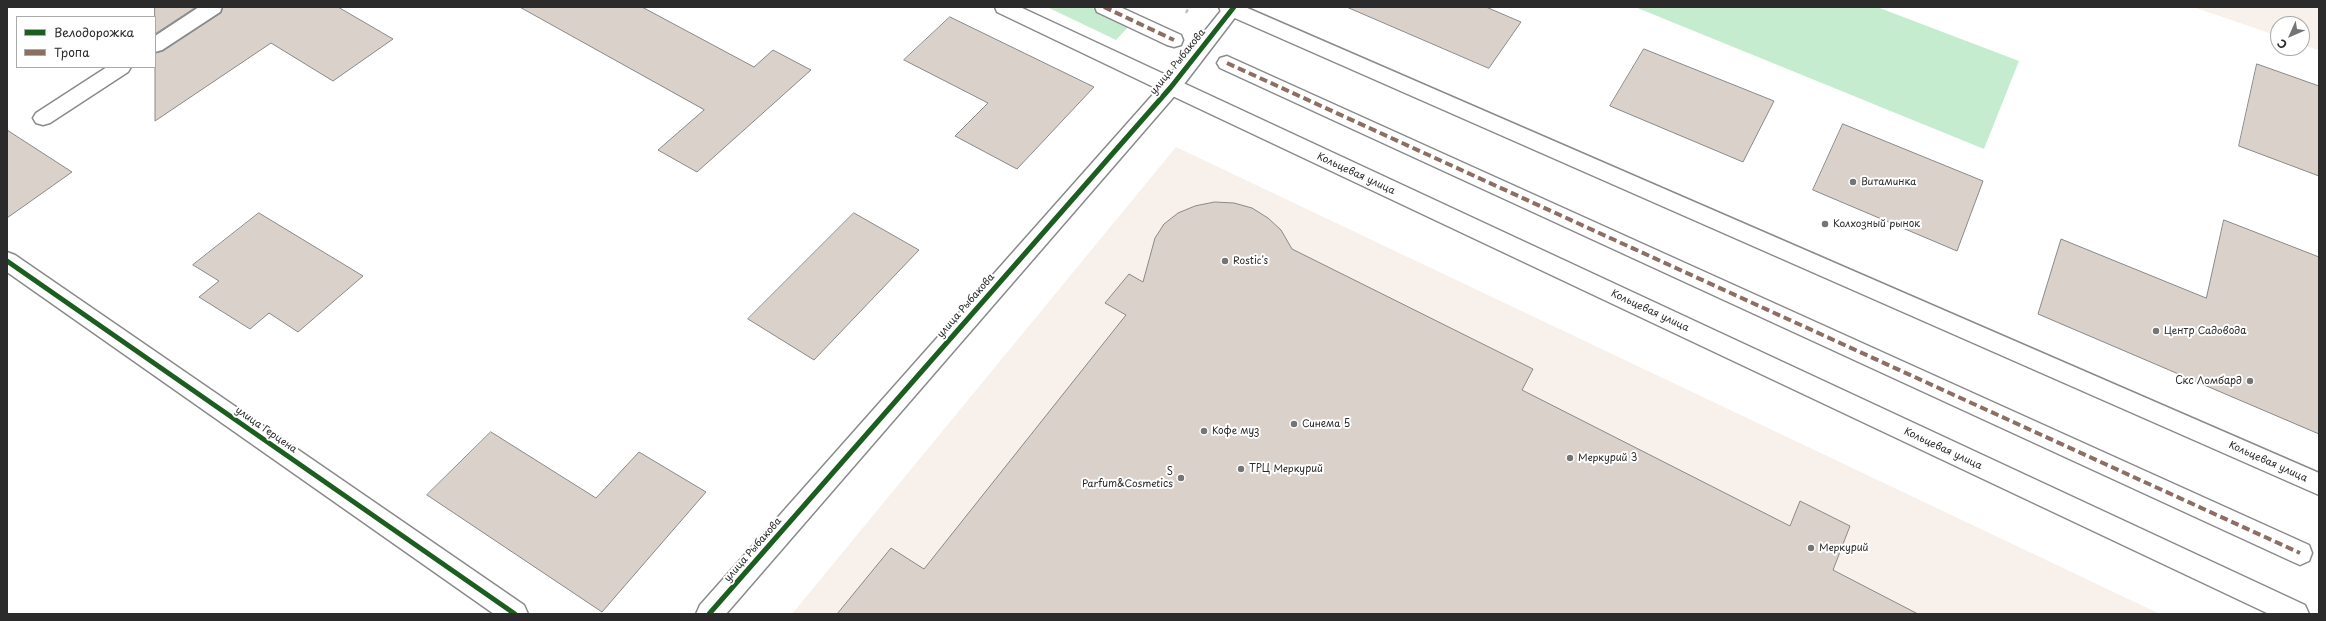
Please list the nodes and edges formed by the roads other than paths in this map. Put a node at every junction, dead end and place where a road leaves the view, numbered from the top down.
1 (213, 7) edge
2 (1004, 7) edge
3 (1104, 7) edge
4 (1231, 8) edge
5 (1174, 40) dead end
6 (156, 44) edge
7 (1227, 63) dead end
8 (119, 68) edge
9 (1171, 87) junction
10 (43, 118) dead end
11 (7, 261) edge
12 (2319, 484) edge
13 (2300, 553) dead end
14 (515, 614) edge
15 (709, 614) edge
16 (2296, 614) edge

1 - 6 street
2 - 9 street, Кольцевая улица
3 - 5 street
4 - 9 street, улица Рыбакова
4 - 12 street, Кольцевая улица
7 - 13 street
8 - 10 street
9 - 15 street, улица Рыбакова
9 - 16 street, Кольцевая улица
11 - 14 street, улица Герцена

